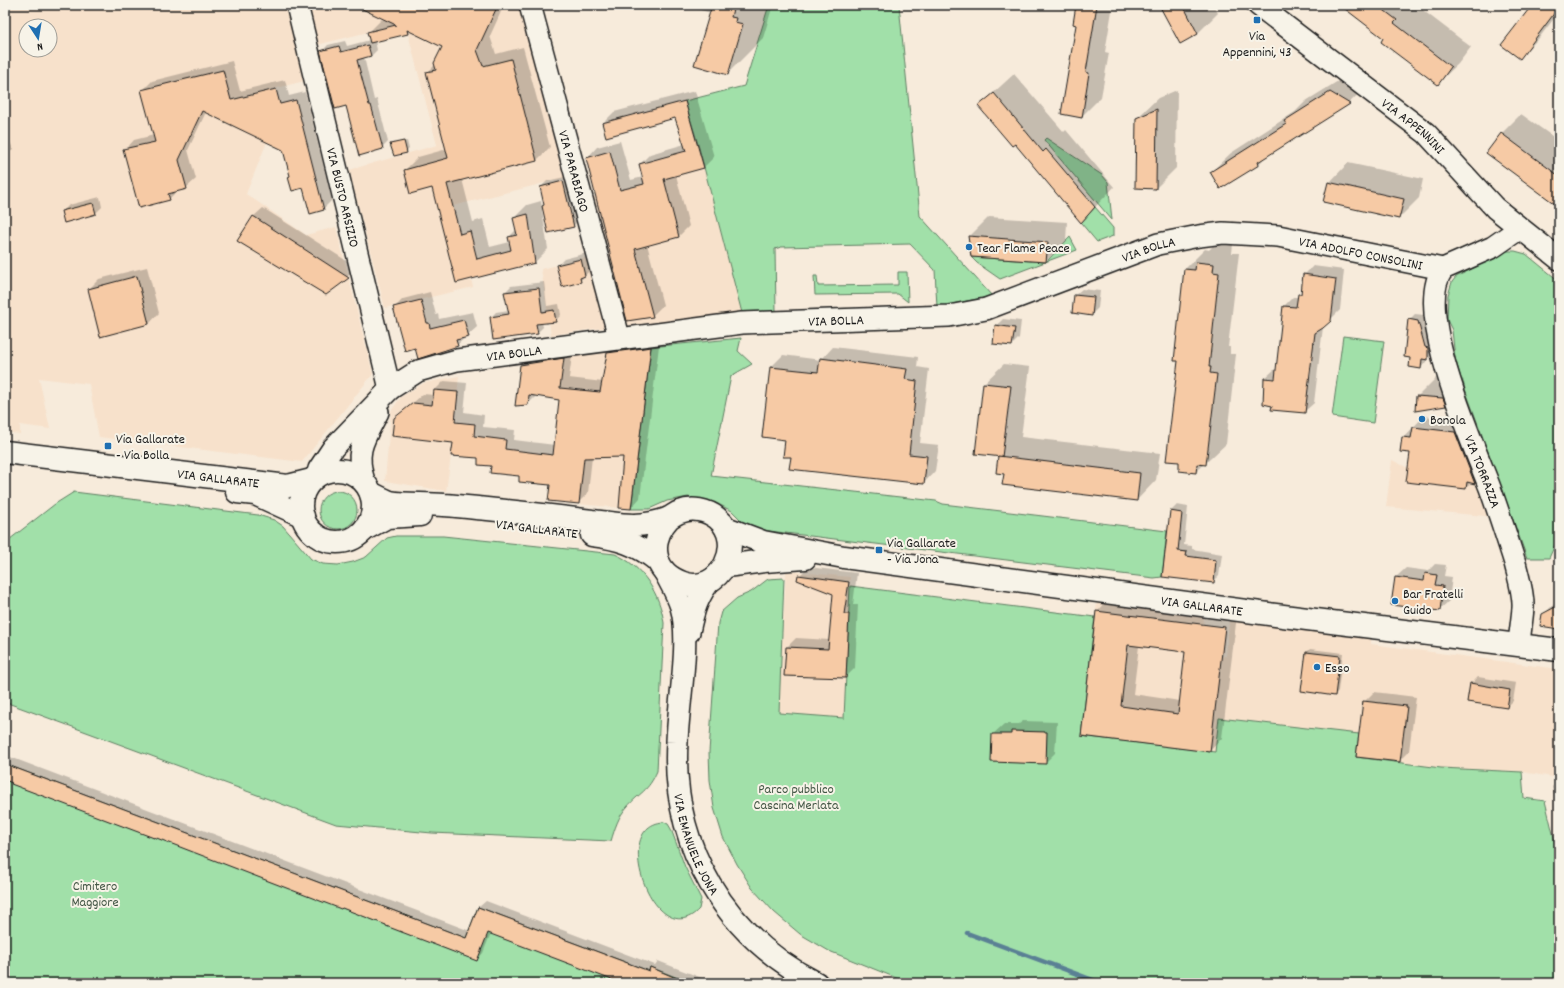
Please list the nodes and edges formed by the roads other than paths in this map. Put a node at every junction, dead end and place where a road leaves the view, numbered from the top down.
1 (297, 5) edge
2 (530, 5) edge
3 (1258, 5) edge
4 (1519, 228) junction
5 (1278, 236) joint
6 (1559, 259) edge
7 (1443, 269) junction
8 (619, 338) junction
9 (390, 389) junction
10 (5, 452) edge
11 (5, 464) edge
12 (315, 478) junction
13 (367, 487) junction
14 (303, 516) junction
15 (669, 518) junction
16 (726, 528) junction
17 (365, 529) junction
18 (844, 558) junction
19 (661, 566) junction
20 (719, 572) junction
21 (1519, 644) junction
22 (1559, 650) edge
23 (683, 658) junction
24 (817, 983) edge

1 - 9 street, VIA BUSTO ARSIZIO
2 - 8 street, VIA PARABIAGO
3 - 4 street, VIA APPENNINI
4 - 6 street, VIA APPENNINI
4 - 7 street
5 - 7 street, VIA ADOLFO CONSOLINI
5 - 8 street, VIA BOLLA
7 - 21 street, VIA TORRAZZA
8 - 9 street, VIA BOLLA
9 - 12 street, VIA BOLLA
9 - 13 street, VIA BOLLA
10 - 12 main road, VIA GALLARATE
11 - 14 main road, VIA GALLARATE
12 - 13 main road, VIA GALLARATE
12 - 14 main road
13 - 15 main road, VIA GALLARATE
13 - 17 main road
14 - 17 main road, VIA GALLARATE
15 - 16 main road, VIA GALLARATE
15 - 19 main road
16 - 18 main road, VIA GALLARATE
16 - 20 main road
17 - 19 main road, VIA GALLARATE
18 - 20 main road, VIA GALLARATE
18 - 21 main road, VIA GALLARATE
19 - 20 main road, VIA GALLARATE
19 - 23 street, VIA EMANUELE JONA
20 - 23 street, VIA EMANUELE JONA
21 - 22 main road, VIA GALLARATE
23 - 24 street, VIA EMANUELE JONA

